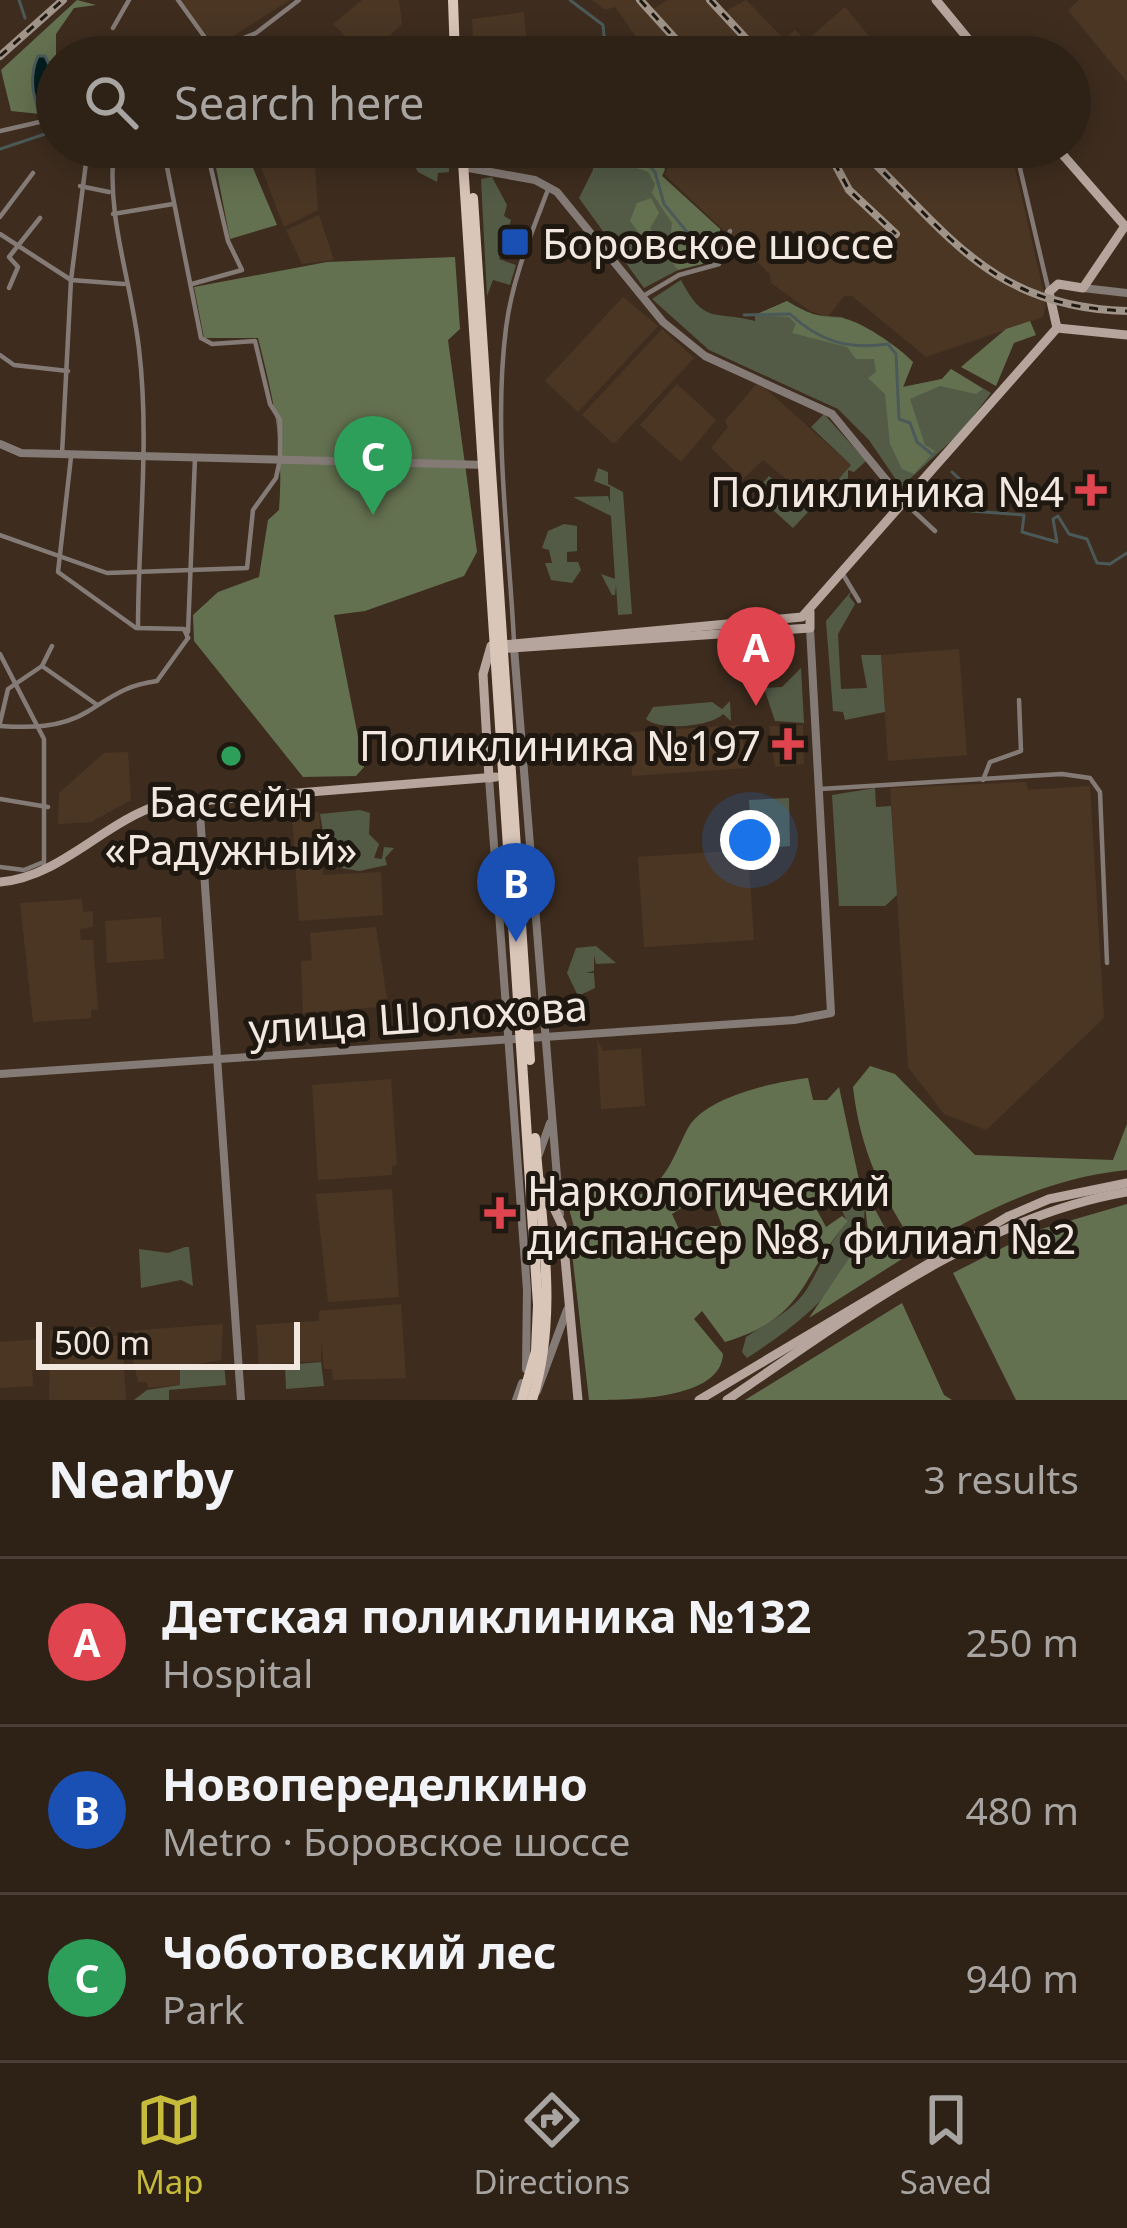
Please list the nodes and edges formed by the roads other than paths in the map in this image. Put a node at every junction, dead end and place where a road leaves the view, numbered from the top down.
1 (129, 0) edge
2 (178, 0) edge
3 (299, 0) edge
4 (456, 0) edge
5 (936, 0) edge
6 (113, 28) dead end
7 (204, 36) edge
8 (249, 36) edge
9 (457, 36) edge
10 (966, 36) edge
11 (36, 123) edge
12 (0, 131) edge
13 (84, 168) edge
14 (111, 168) edge
15 (167, 168) edge
16 (211, 168) edge
17 (467, 168) edge
18 (467, 168) edge
19 (471, 168) edge
20 (1021, 168) edge
21 (1075, 168) edge
22 (33, 173) dead end
23 (80, 187) junction
24 (549, 187) junction
25 (109, 192) junction
26 (174, 204) junction
27 (113, 214) junction
28 (0, 217) edge
29 (40, 218) dead end
30 (1126, 225) edge
31 (730, 231) dead end
32 (0, 234) edge
33 (17, 245) junction
34 (1043, 271) junction
35 (71, 280) junction
36 (124, 284) junction
37 (191, 285) junction
38 (1078, 286) junction
39 (9, 288) dead end
40 (1049, 292) junction
41 (1127, 293) edge
42 (640, 298) junction
43 (1057, 328) junction
44 (1127, 335) edge
45 (0, 355) edge
46 (70, 371) junction
47 (485, 381) junction
48 (503, 393) junction
49 (0, 444) edge
50 (67, 454) junction
51 (142, 454) junction
52 (195, 456) junction
53 (280, 459) junction
54 (486, 464) junction
55 (905, 503) junction
56 (935, 531) dead end
57 (0, 535) edge
58 (507, 541) junction
59 (61, 557) junction
60 (498, 563) junction
61 (189, 570) junction
62 (138, 572) junction
63 (842, 574) junction
64 (859, 601) dead end
65 (810, 611) junction
66 (138, 628) junction
67 (810, 628) junction
68 (188, 638) junction
69 (505, 645) junction
70 (52, 646) dead end
71 (0, 654) edge
72 (42, 666) junction
73 (20, 684) junction
74 (1019, 700) dead end
75 (97, 704) junction
76 (504, 714) junction
77 (0, 724) edge
78 (42, 728) junction
79 (519, 737) junction
80 (487, 743) junction
81 (520, 762) junction
82 (509, 776) junction
83 (489, 778) junction
84 (983, 780) junction
85 (820, 789) junction
86 (0, 799) edge
87 (199, 799) junction
88 (48, 806) junction
89 (0, 866) edge
90 (42, 866) junction
91 (0, 882) edge
92 (1108, 964) dead end
93 (527, 1020) junction
94 (546, 1032) junction
95 (519, 1038) junction
96 (508, 1051) junction
97 (218, 1060) junction
98 (523, 1062) junction
99 (0, 1074) edge
100 (551, 1120) junction
101 (534, 1162) junction
102 (518, 1181) junction
103 (1127, 1183) edge
104 (1127, 1192) edge
105 (520, 1212) junction
106 (562, 1225) junction
107 (534, 1242) junction
108 (567, 1282) junction
109 (538, 1305) junction
110 (528, 1320) junction
111 (526, 1399) edge
112 (730, 1399) edge
113 (241, 1400) edge
114 (578, 1400) edge
115 (699, 1400) edge

1 - 6 street
2 - 7 street
3 - 8 street
4 - 9 main road
5 - 10 main road
11 - 12 street
13 - 23 street
14 - 25 street
15 - 26 street
16 - 37 street
17 - 47 main road
18 - 54 main road
19 - 24 street
20 - 34 street
21 - 30 main road
22 - 28 street
23 - 25 street
23 - 35 street
24 - 42 street
24 - 48 street
25 - 27 street
26 - 27 street
26 - 37 street
27 - 36 street
29 - 33 street
30 - 38 main road
31 - 42 street
32 - 33 street
33 - 35 street
33 - 39 street
34 - 38 street
34 - 40 street
35 - 36 street
35 - 46 street
36 - 51 street
37 - 53 street
38 - 40 main road
38 - 41 street
40 - 43 main road
42 - 55 street
43 - 44 main road
43 - 55 main road
45 - 46 street
46 - 50 street
47 - 48 street
47 - 54 main road
48 - 58 street
49 - 50 street
50 - 51 street
50 - 59 street
51 - 52 street
51 - 62 street
52 - 53 street
52 - 61 street
53 - 54 street
53 - 61 street
54 - 60 main road
54 - 69 main road
55 - 56 street
55 - 63 main road
57 - 59 street
58 - 60 street
58 - 69 street
59 - 62 street
59 - 66 street
60 - 69 main road
61 - 62 street
61 - 68 street
62 - 66 street
63 - 64 street
63 - 65 main road
65 - 67 main road
65 - 69 main road
66 - 68 street
67 - 69 main road
67 - 85 street
68 - 75 street
69 - 76 main road
69 - 79 street
69 - 80 main road
70 - 72 street
71 - 73 street
72 - 73 street
72 - 75 street
73 - 77 street
73 - 78 street
74 - 84 street
75 - 78 street
76 - 79 street
76 - 80 street
76 - 82 main road
77 - 78 street
78 - 88 street
79 - 81 street
80 - 83 main road
81 - 82 street
81 - 94 street
82 - 83 main road
82 - 93 main road
82 - 95 main road
83 - 87 main road
83 - 95 street
84 - 85 street
84 - 92 street
85 - 94 street, улица Шолохова
86 - 88 street
87 - 90 main road
87 - 97 street
88 - 90 street
89 - 90 street
90 - 91 main road
93 - 94 street
93 - 95 main road
94 - 95 street, улица Шолохова
94 - 100 street
95 - 96 street
95 - 97 street, улица Шолохова
95 - 98 main road
95 - 101 main road
96 - 98 street
96 - 102 street
97 - 99 street, улица Шолохова
97 - 113 street
98 - 101 main road
100 - 101 street
100 - 106 street
101 - 102 street
101 - 106 main road
101 - 107 main road
101 - 111 main road
102 - 105 street
103 - 115 main road
104 - 112 main road
105 - 107 street
105 - 110 street
106 - 108 main road
107 - 109 main road
108 - 111 street
108 - 114 main road
109 - 110 street
109 - 111 main road
110 - 111 street

